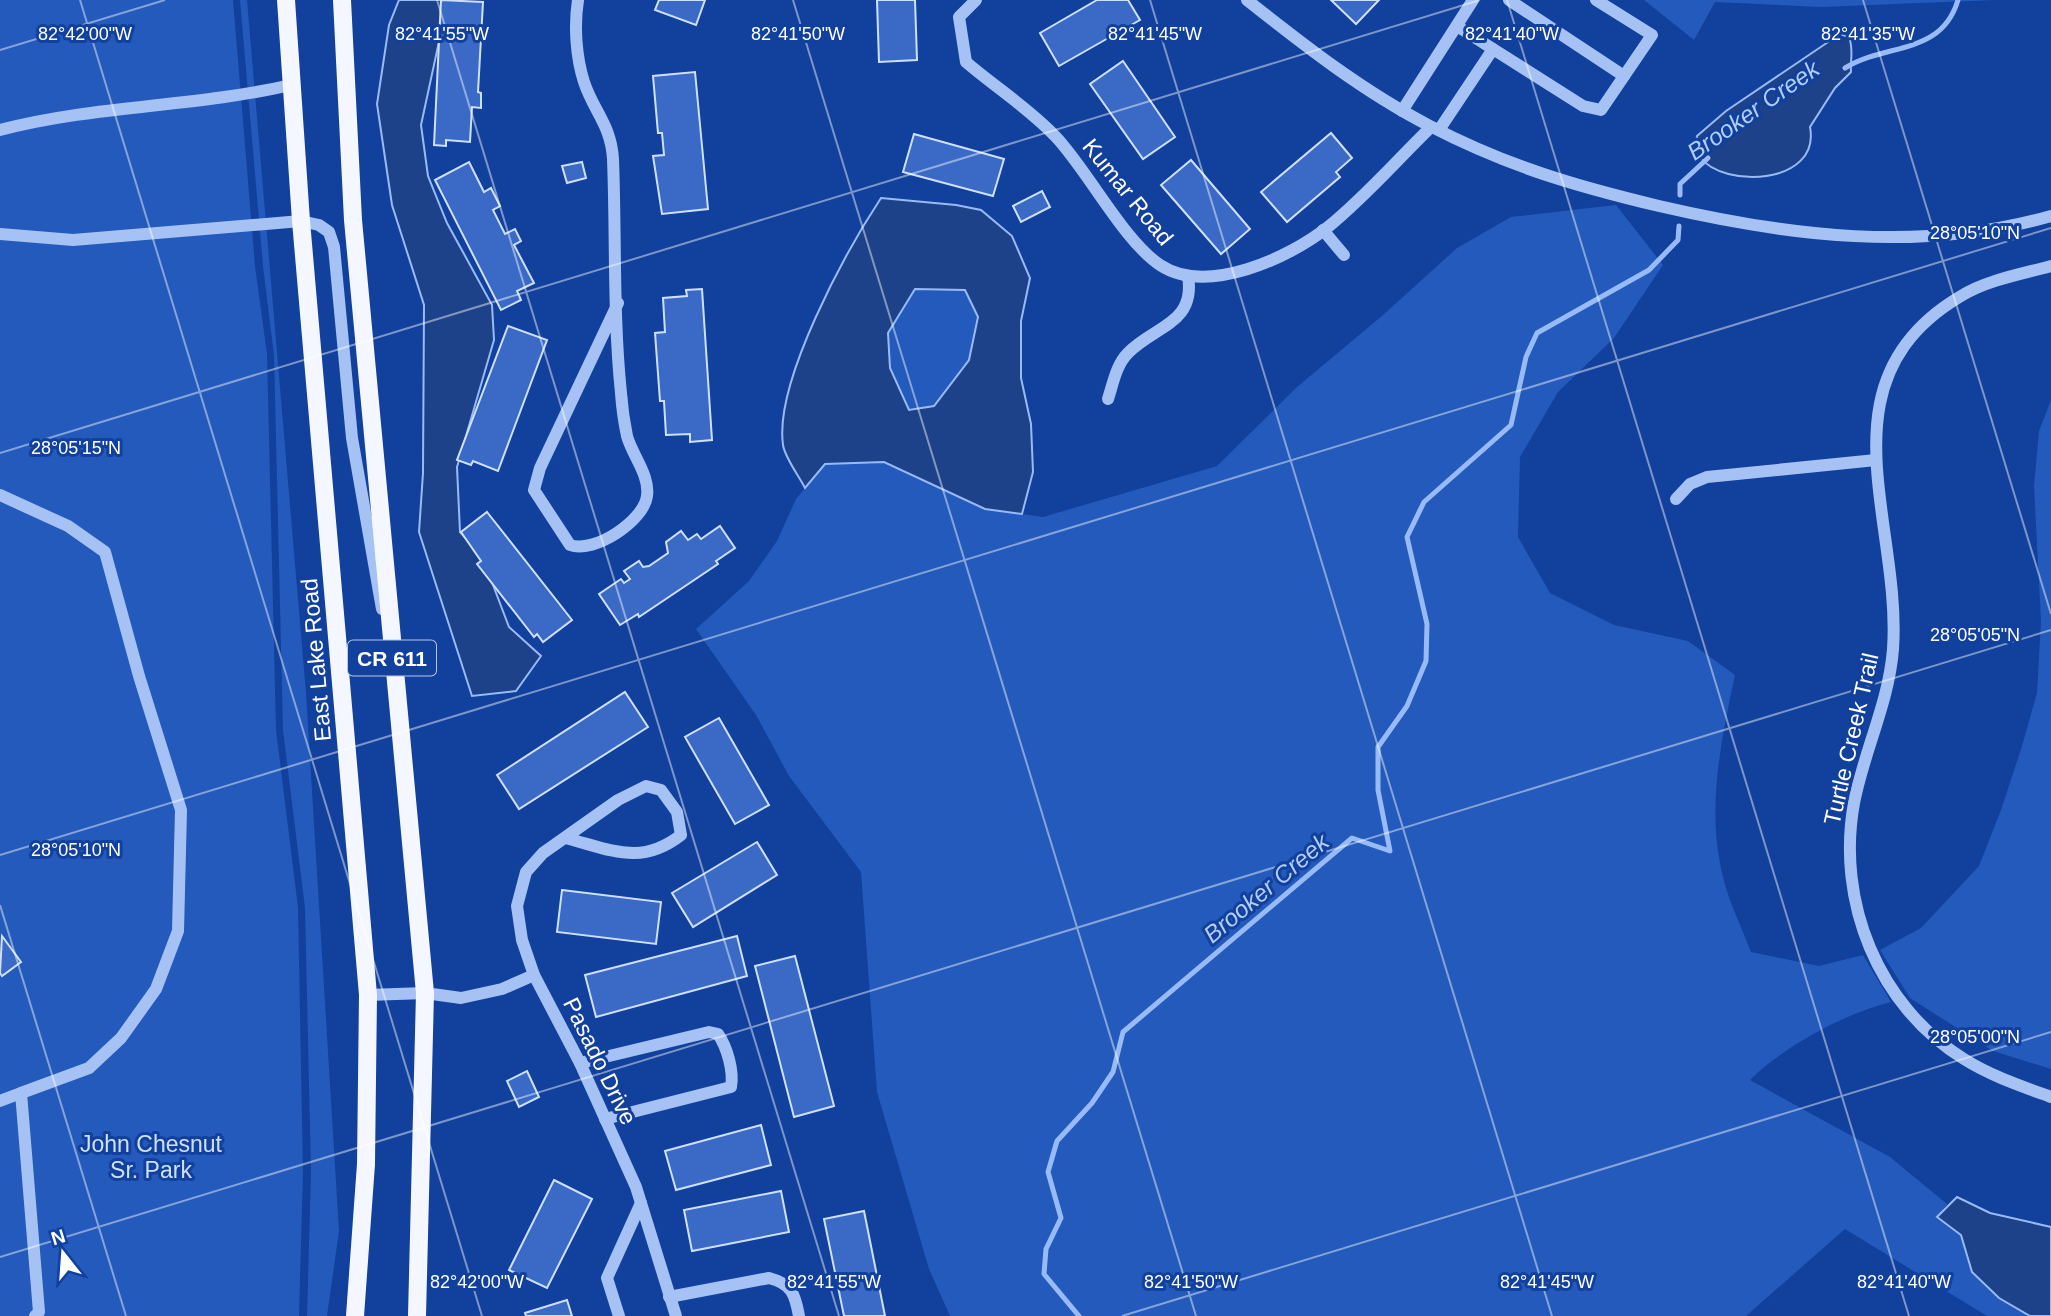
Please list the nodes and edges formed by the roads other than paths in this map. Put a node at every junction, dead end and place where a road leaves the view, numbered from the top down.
1 (286, 0) edge
2 (342, 0) edge
3 (578, 0) edge
4 (976, 0) edge
5 (1247, 0) edge
6 (1473, 0) edge
7 (1509, 0) edge
8 (1596, 0) edge
9 (1457, 26) junction
10 (1493, 49) junction
11 (1624, 76) junction
12 (291, 85) junction
13 (1402, 111) junction
14 (1435, 129) junction
15 (0, 130) edge
16 (2051, 216) edge
17 (301, 221) junction
18 (1323, 230) junction
19 (0, 234) edge
20 (1344, 255) dead end
21 (2051, 265) edge
22 (1188, 276) junction
23 (618, 303) junction
24 (1108, 399) dead end
25 (1875, 460) junction
26 (0, 495) edge
27 (1676, 499) dead end
28 (393, 675) junction
29 (565, 838) junction
30 (534, 975) junction
31 (425, 993) junction
32 (368, 995) junction
33 (580, 1063) junction
34 (21, 1093) junction
35 (2051, 1097) edge
36 (0, 1101) edge
37 (605, 1119) junction
38 (641, 1203) junction
39 (669, 1297) junction
40 (35, 1316) edge
41 (355, 1316) edge
42 (417, 1316) edge
43 (619, 1316) edge
44 (676, 1316) edge
45 (799, 1316) edge

1 - 12 main road, East Lake Road / CR 611
2 - 28 main road, CR 611
3 - 23 street
4 - 22 street, Kumar Road
5 - 13 street
6 - 9 street
7 - 11 street
8 - 11 street
9 - 10 street
9 - 13 street
10 - 11 street
10 - 14 street, Kumar Road
12 - 15 street
12 - 17 main road, East Lake Road / CR 611
13 - 14 street
14 - 16 street
14 - 18 street, Kumar Road
17 - 19 street
17 - 28 street
17 - 32 main road, East Lake Road / CR 611
18 - 20 street
18 - 22 street, Kumar Road
21 - 25 street, Turtle Creek Trail
22 - 24 street
23 - 23 street
25 - 27 street
25 - 35 street, Turtle Creek Trail
26 - 34 street
28 - 31 main road, CR 611
29 - 29 street, Pasado Drive
29 - 30 street, Pasado Drive
30 - 31 street
30 - 33 street, Pasado Drive
31 - 32 street
31 - 42 main road, CR 611
32 - 41 main road, East Lake Road / CR 611
33 - 37 street, Pasado Drive
33 - 37 street
34 - 36 street
34 - 40 street
37 - 38 street, Pasado Drive
38 - 39 street, Pasado Drive
38 - 43 street
39 - 44 street, Pasado Drive
39 - 45 street

